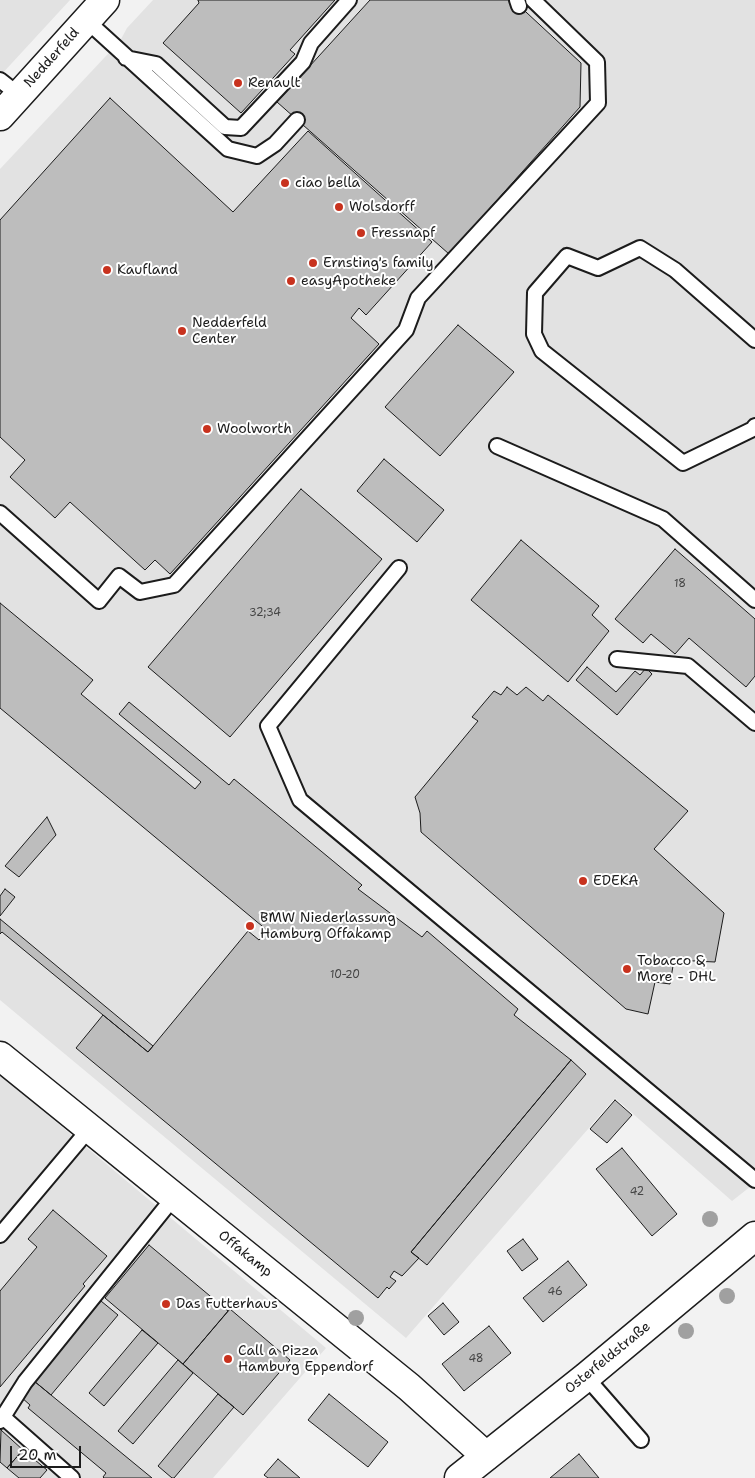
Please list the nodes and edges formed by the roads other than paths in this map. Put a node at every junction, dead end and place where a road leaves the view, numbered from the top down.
1 (105, 0) edge
2 (349, 0) edge
3 (533, 0) edge
4 (86, 20) junction
5 (126, 58) junction
6 (9, 88) edge
7 (0, 116) edge
8 (297, 120) dead end
9 (755, 340) edge
10 (755, 426) edge
11 (497, 446) dead end
12 (0, 513) edge
13 (399, 568) dead end
14 (755, 600) edge
15 (618, 659) dead end
16 (755, 723) edge
17 (0, 1056) edge
18 (90, 1128) junction
19 (755, 1180) edge
20 (174, 1197) junction
21 (0, 1235) edge
22 (755, 1236) edge
23 (586, 1377) junction
24 (1, 1419) edge
25 (641, 1440) dead end
26 (486, 1456) junction
27 (72, 1478) edge
28 (459, 1478) edge

1 - 4 street, Nedderfeld
2 - 5 lane
3 - 12 lane
4 - 5 lane
4 - 6 street, Nedderfeld
5 - 8 lane
6 - 7 street, Nedderfeld
9 - 10 lane
11 - 14 lane
13 - 19 lane
15 - 16 lane
17 - 18 street, Offakamp
18 - 20 street, Offakamp
18 - 21 lane
20 - 24 lane
20 - 26 street, Offakamp
22 - 23 street, Osterfeldstraße
23 - 25 lane
23 - 26 street, Osterfeldstraße
24 - 27 lane
26 - 28 street, Osterfeldstraße

